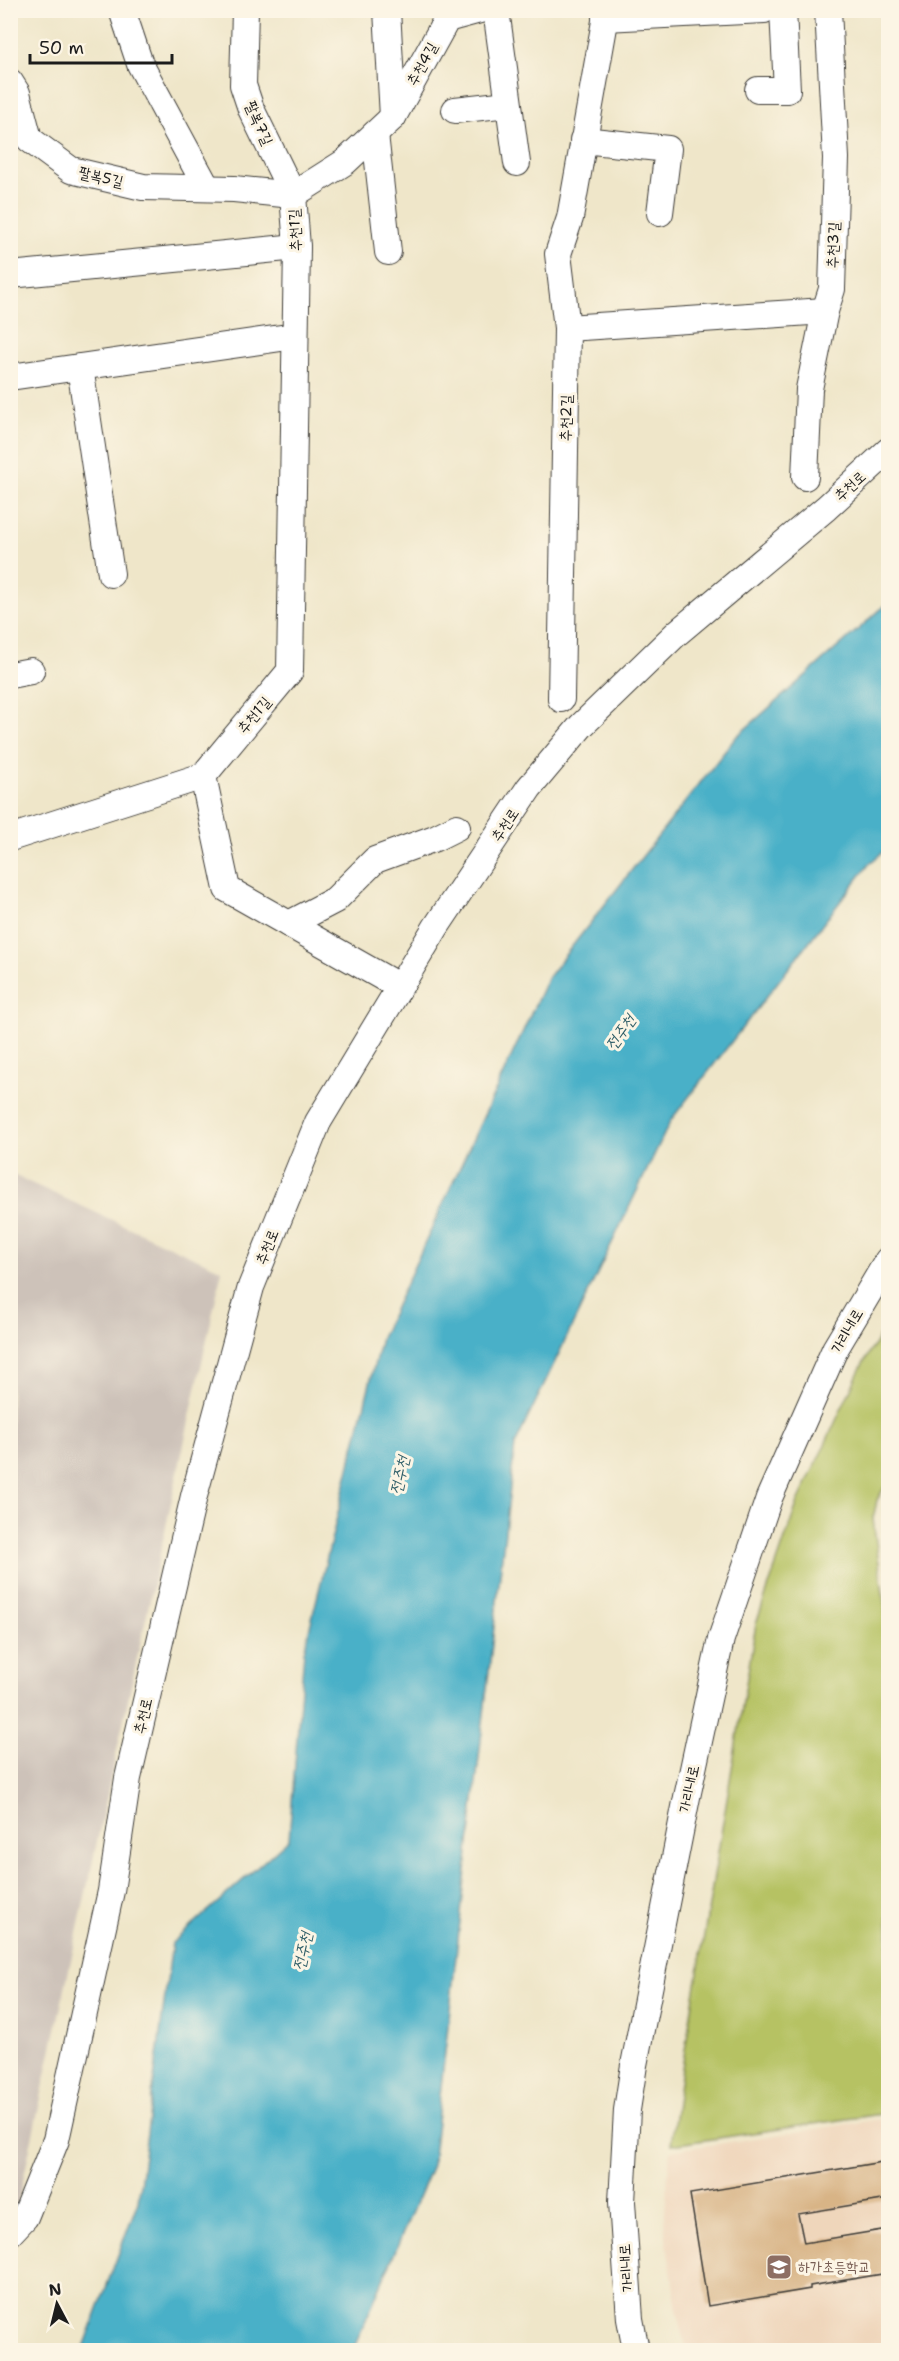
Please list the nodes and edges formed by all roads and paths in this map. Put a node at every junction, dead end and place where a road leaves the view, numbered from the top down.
1 (122, 10) edge
2 (245, 10) edge
3 (387, 10) edge
4 (480, 10) edge
5 (496, 10) edge
6 (764, 10) edge
7 (783, 10) edge
8 (828, 10) edge
9 (606, 14) edge
10 (441, 15) edge
11 (10, 82) edge
12 (758, 90) dead end
13 (508, 104) junction
14 (455, 110) dead end
15 (384, 125) junction
16 (583, 140) junction
17 (517, 163) dead end
18 (207, 188) junction
19 (293, 195) junction
20 (660, 213) dead end
21 (297, 247) junction
22 (388, 252) dead end
23 (10, 275) edge
24 (825, 311) junction
25 (567, 328) junction
26 (295, 336) junction
27 (80, 367) junction
28 (10, 377) edge
29 (888, 451) edge
30 (805, 477) dead end
31 (111, 574) dead end
32 (561, 699) dead end
33 (202, 776) junction
34 (457, 827) dead end
35 (10, 838) edge
36 (289, 924) junction
37 (398, 986) junction
38 (888, 1260) edge
39 (10, 2234) edge
40 (636, 2350) edge

1 - 18 street
2 - 19 street, 팔복7길
3 - 15 street
4 - 10 street, 추천4길
5 - 13 street
6 - 9 street, 추천2길
7 - 12 street
8 - 24 street, 추천3길
9 - 16 street, 추천2길
10 - 15 street, 추천4길
11 - 18 street, 팔복5길
13 - 14 street
13 - 17 street
15 - 19 street, 추천4길
15 - 22 street
16 - 20 street
16 - 25 street, 추천2길
18 - 19 street, 팔복5길
19 - 21 street, 추천1길
21 - 23 street
21 - 26 street, 추천1길
24 - 25 street
24 - 30 street, 추천3길
25 - 32 street, 추천2길
26 - 27 street
26 - 33 street, 추천1길
27 - 28 street
27 - 31 street
29 - 37 street, 추천로
33 - 35 street
33 - 36 street
34 - 36 street
36 - 37 street
37 - 39 street, 추천로
38 - 40 street, 가리내로

